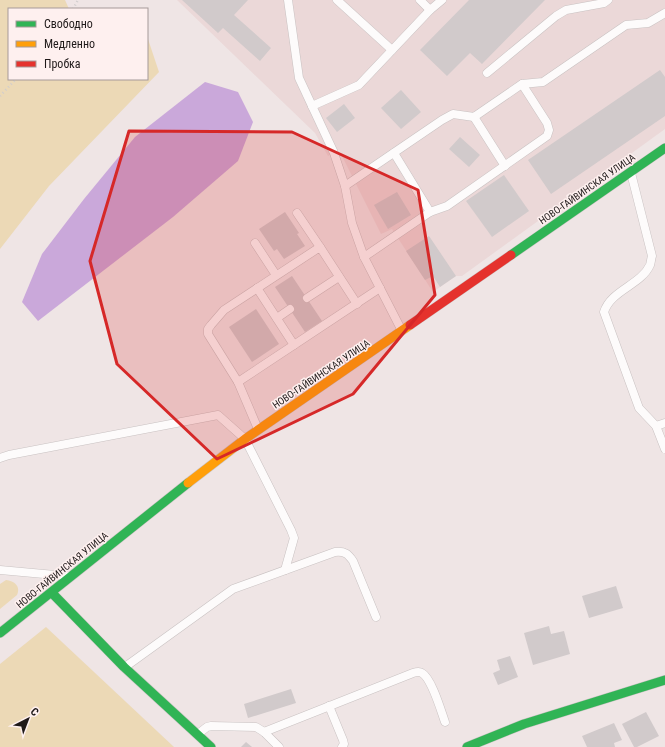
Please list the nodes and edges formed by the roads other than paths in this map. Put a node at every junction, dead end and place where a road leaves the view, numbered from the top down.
1 (288, 0) edge
2 (337, 0) edge
3 (420, 0) edge
4 (442, 0) edge
5 (608, 0) edge
6 (430, 10) junction
7 (665, 13) edge
8 (392, 50) junction
9 (487, 73) dead end
10 (522, 84) junction
11 (312, 106) junction
12 (474, 117) junction
13 (665, 148) edge
14 (394, 153) junction
15 (505, 166) junction
16 (631, 172) junction
17 (345, 186) junction
18 (430, 212) junction
19 (297, 213) dead end
20 (255, 243) dead end
21 (320, 247) junction
22 (364, 257) junction
23 (276, 276) junction
24 (339, 277) junction
25 (257, 288) junction
26 (380, 288) junction
27 (307, 298) dead end
28 (357, 304) junction
29 (290, 309) dead end
30 (277, 318) junction
31 (402, 332) junction
32 (294, 345) junction
33 (238, 382) junction
34 (665, 423) edge
35 (656, 426) junction
36 (258, 430) junction
37 (245, 439) junction
38 (665, 449) edge
39 (0, 458) edge
40 (0, 570) edge
41 (285, 570) junction
42 (70, 577) junction
43 (52, 593) junction
44 (376, 617) dead end
45 (0, 633) edge
46 (124, 667) junction
47 (665, 680) edge
48 (329, 706) junction
49 (445, 722) dead end
50 (264, 732) junction
51 (198, 735) junction
52 (211, 747) edge
53 (279, 747) edge
54 (342, 747) edge
55 (467, 747) edge

1 - 11 lane
2 - 8 lane
3 - 6 lane
4 - 6 lane
5 - 9 lane
6 - 8 lane
7 - 10 lane
8 - 11 lane
10 - 12 lane
10 - 15 lane
11 - 17 lane
12 - 14 lane
12 - 15 lane
13 - 16 main road, НОВО-ГАЙВИНСКАЯ УЛИЦА
14 - 17 lane
14 - 18 lane
15 - 18 lane
16 - 31 main road, НОВО-ГАЙВИНСКАЯ УЛИЦА
16 - 35 lane
17 - 22 lane
18 - 22 lane
19 - 21 lane
20 - 23 lane
21 - 23 lane
21 - 24 lane
22 - 26 lane
23 - 25 lane
24 - 27 lane
24 - 28 lane
25 - 30 lane
25 - 33 lane
26 - 28 lane
26 - 31 lane
28 - 32 lane
29 - 30 lane
30 - 32 lane
31 - 36 main road, НОВО-ГАЙВИНСКАЯ УЛИЦА
32 - 33 lane
33 - 36 lane
34 - 35 lane
35 - 38 lane
36 - 37 main road, НОВО-ГАЙВИНСКАЯ УЛИЦА
37 - 39 lane
37 - 41 lane
37 - 42 main road, НОВО-ГАЙВИНСКАЯ УЛИЦА
40 - 42 lane
41 - 44 lane
41 - 46 lane
42 - 43 main road, НОВО-ГАЙВИНСКАЯ УЛИЦА
43 - 45 main road, НОВО-ГАЙВИНСКАЯ УЛИЦА
43 - 46 main road
46 - 51 main road
47 - 55 main road
48 - 49 lane
48 - 50 lane
48 - 54 lane
50 - 51 lane
50 - 53 lane
51 - 52 main road

